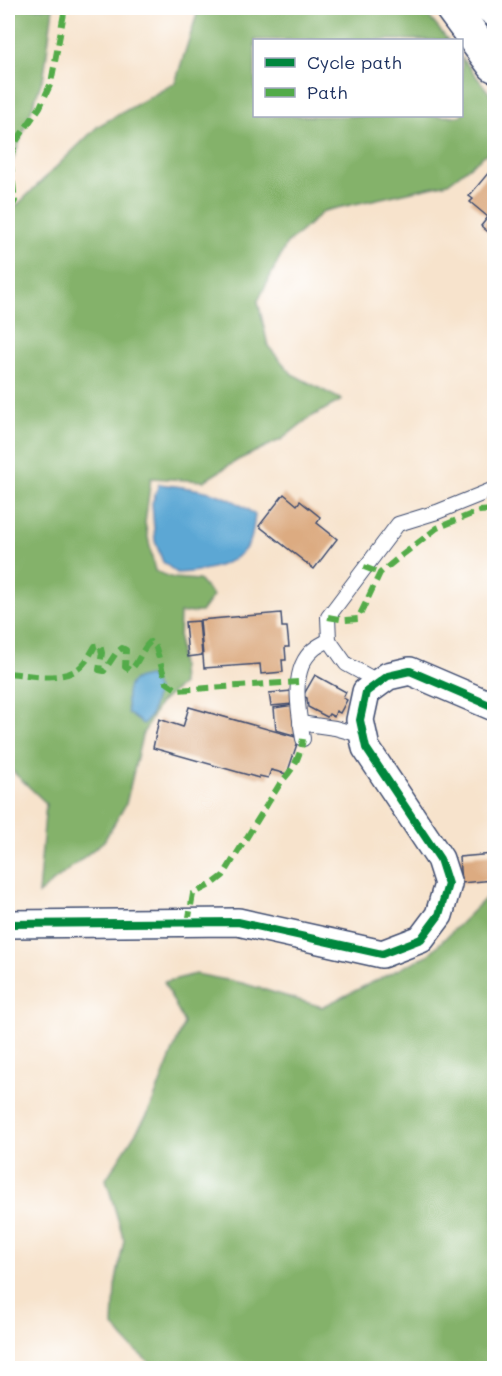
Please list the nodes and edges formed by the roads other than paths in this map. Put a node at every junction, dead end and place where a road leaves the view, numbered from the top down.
1 (452, 8) edge
2 (477, 8) edge
3 (495, 21) edge
4 (495, 65) edge
5 (495, 489) edge
6 (329, 640) junction
7 (379, 682) junction
8 (495, 707) edge
9 (300, 723) junction
10 (364, 736) junction
11 (303, 739) dead end
12 (8, 924) edge

1 - 4 highway
2 - 3 lane
5 - 6 lane
6 - 7 lane
6 - 9 lane
7 - 8 street
7 - 10 street
9 - 10 lane
9 - 11 lane
10 - 12 street

